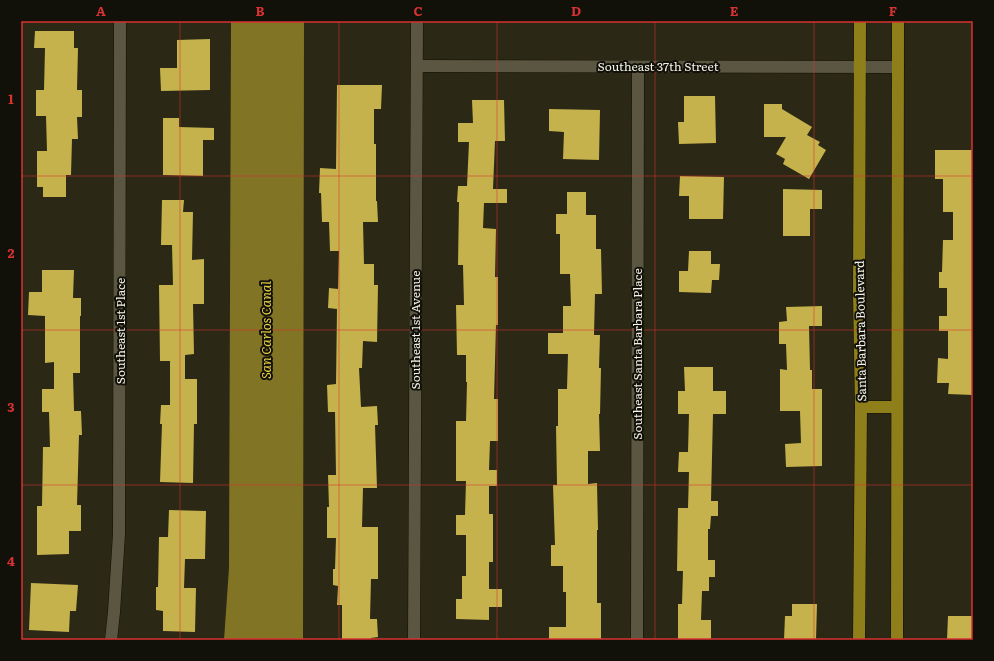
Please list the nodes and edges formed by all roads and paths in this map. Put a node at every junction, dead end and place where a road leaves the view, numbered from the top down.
1 (120, 21) edge
2 (417, 21) edge
3 (860, 21) edge
4 (898, 21) edge
5 (417, 66) junction
6 (898, 66) junction
7 (638, 67) junction
8 (860, 67) junction
9 (861, 407) junction
10 (897, 407) junction
11 (111, 640) edge
12 (414, 640) edge
13 (637, 640) edge
14 (859, 640) edge
15 (897, 640) edge

1 - 11 street, Southeast 1st Place
2 - 5 street, Southeast 1st Avenue
3 - 8 main road, Santa Barbara Boulevard
4 - 6 main road
5 - 7 street, Southeast 37th Street
5 - 12 street, Southeast 1st Avenue
6 - 8 street, Southeast 37th Street
6 - 10 main road
7 - 8 street, Southeast 37th Street
7 - 13 street, Southeast Santa Barbara Place
8 - 9 main road, Santa Barbara Boulevard
9 - 10 main road
9 - 14 main road, Santa Barbara Boulevard
10 - 15 main road

